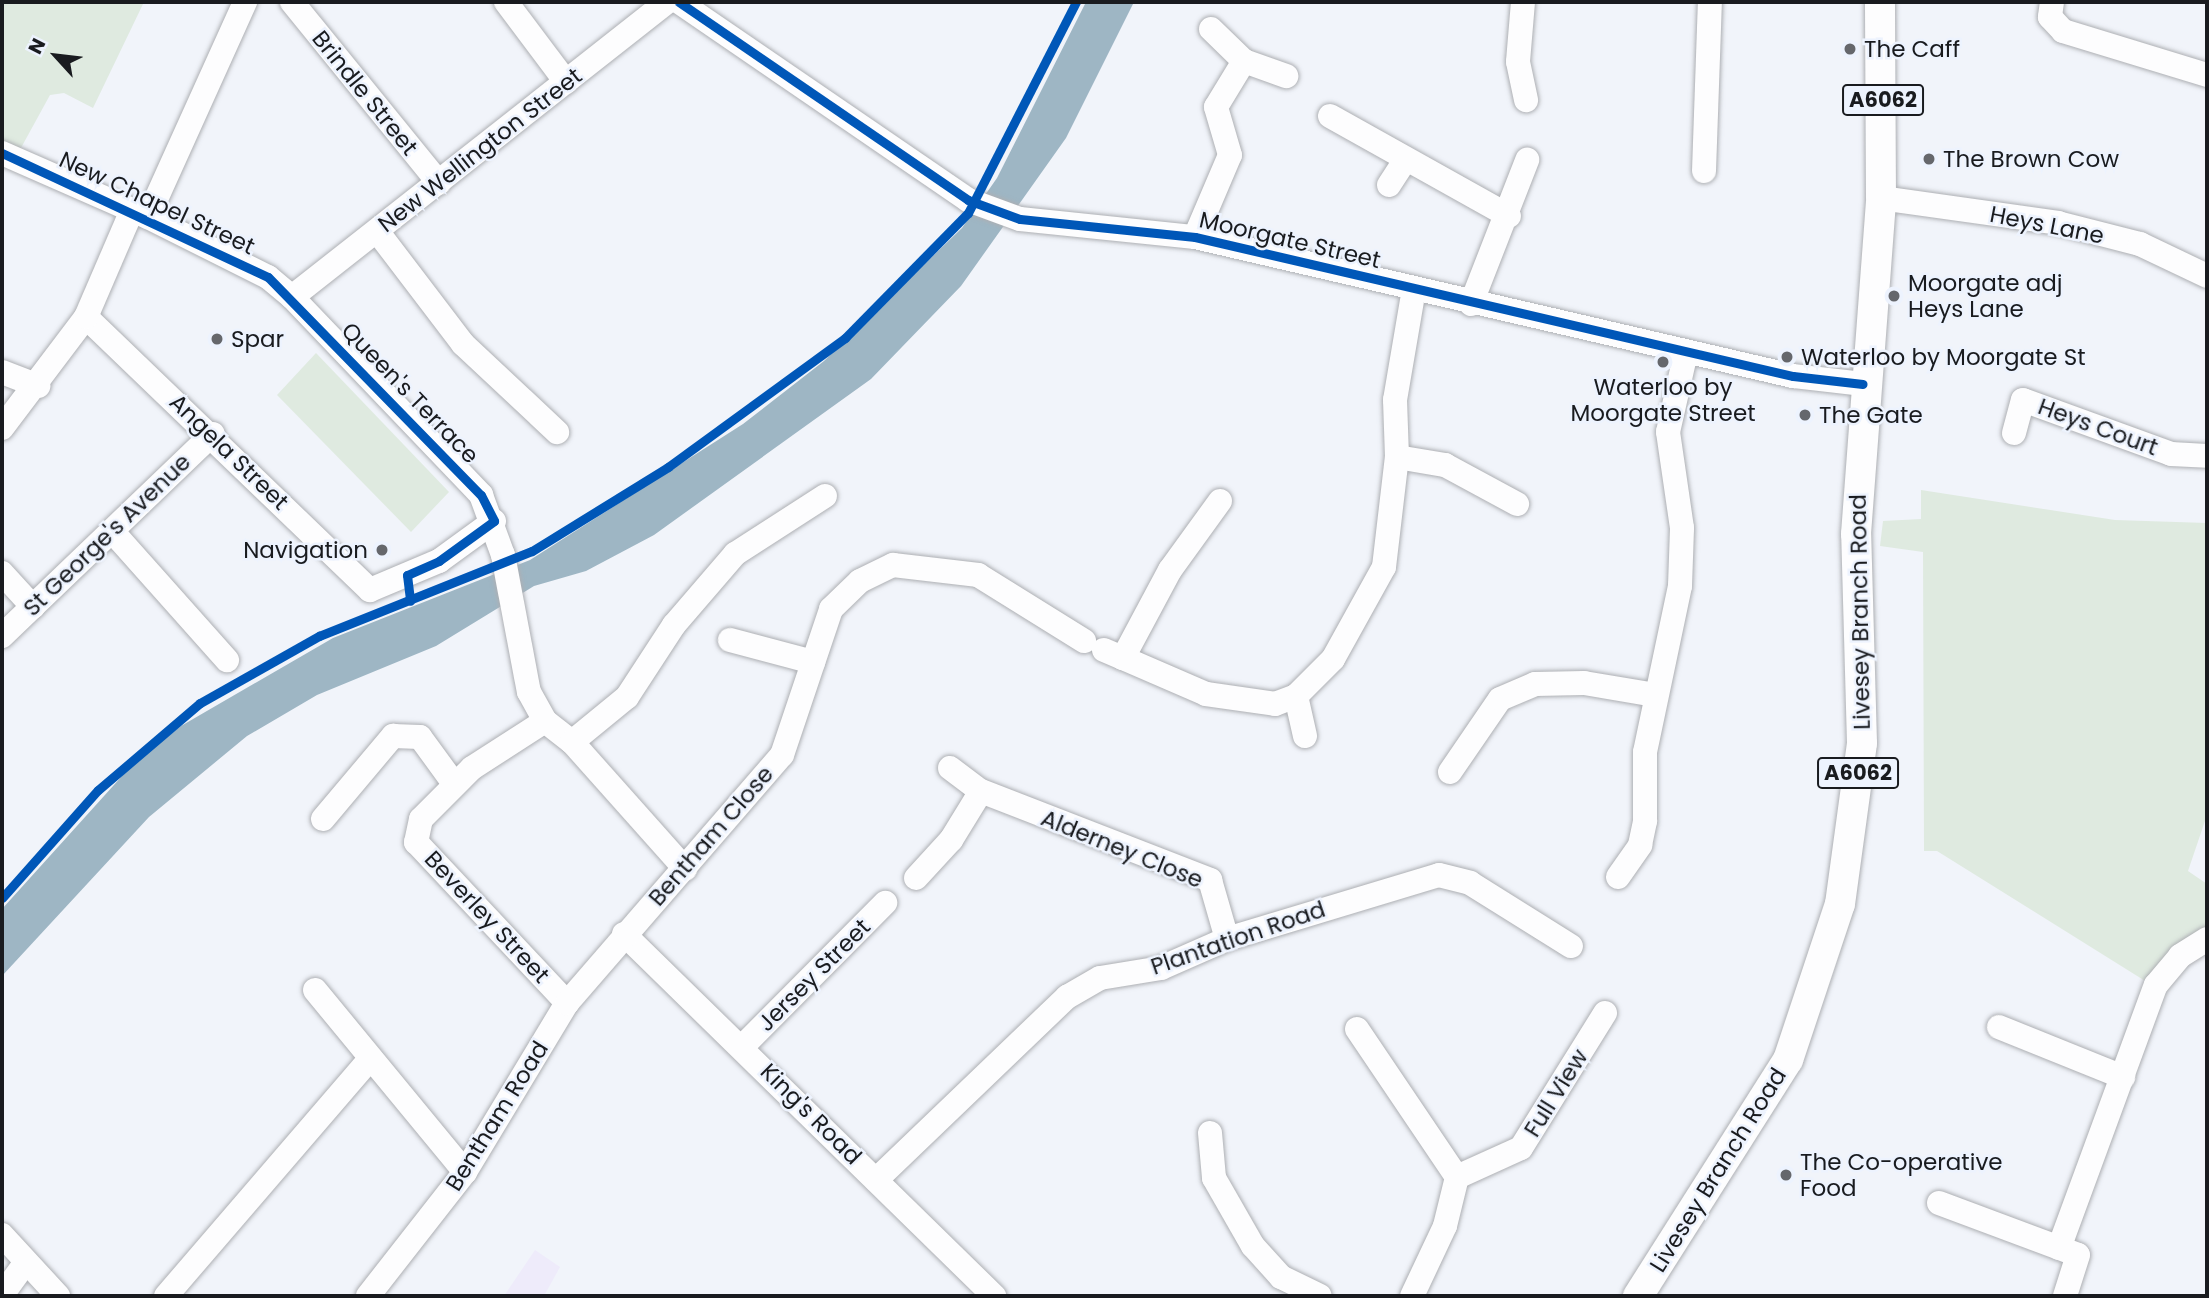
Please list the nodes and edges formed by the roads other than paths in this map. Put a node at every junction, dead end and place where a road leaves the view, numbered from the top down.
1 (244, 2) edge
2 (292, 2) edge
3 (506, 2) edge
4 (667, 2) edge
5 (679, 2) edge
6 (1523, 2) edge
7 (1710, 2) edge
8 (1880, 2) edge
9 (2052, 2) edge
10 (1211, 29) dead end
11 (1244, 61) junction
12 (2207, 75) edge
13 (1286, 76) dead end
14 (566, 82) junction
15 (1526, 100) dead end
16 (1330, 116) dead end
17 (2, 153) edge
18 (1406, 159) junction
19 (1527, 160) dead end
20 (1704, 172) dead end
21 (439, 183) junction
22 (1389, 185) dead end
23 (1881, 198) junction
24 (140, 214) junction
25 (1509, 216) junction
26 (377, 232) junction
27 (1195, 237) junction
28 (2207, 276) edge
29 (1414, 289) junction
30 (292, 297) junction
31 (1471, 304) junction
32 (86, 317) junction
33 (1686, 352) junction
34 (2, 372) edge
35 (1863, 384) junction
36 (37, 386) junction
37 (2, 428) edge
38 (558, 432) dead end
39 (2014, 433) dead end
40 (213, 434) junction
41 (2207, 456) edge
42 (1397, 457) junction
43 (825, 496) dead end
44 (1220, 501) dead end
45 (1517, 504) dead end
46 (495, 521) junction
47 (111, 531) junction
48 (2, 573) edge
49 (33, 607) junction
50 (2, 636) edge
51 (730, 640) dead end
52 (1104, 650) junction
53 (227, 660) dead end
54 (813, 662) junction
55 (1656, 695) junction
56 (1296, 696) junction
57 (545, 721) junction
58 (1305, 736) dead end
59 (572, 742) junction
60 (950, 768) dead end
61 (1450, 772) dead end
62 (455, 785) junction
63 (981, 792) junction
64 (323, 819) dead end
65 (685, 869) junction
66 (1618, 877) dead end
67 (916, 878) dead end
68 (885, 903) dead end
69 (624, 934) junction
70 (1227, 939) junction
71 (2207, 939) edge
72 (1571, 946) dead end
73 (315, 990) dead end
74 (567, 1003) junction
75 (1605, 1013) dead end
76 (1999, 1027) dead end
77 (1357, 1030) dead end
78 (743, 1046) junction
79 (368, 1061) junction
80 (2123, 1077) junction
81 (1210, 1133) dead end
82 (465, 1172) junction
83 (1457, 1177) junction
84 (876, 1180) junction
85 (1939, 1203) dead end
86 (2, 1235) edge
87 (2059, 1248) junction
88 (25, 1264) junction
89 (2, 1294) edge
90 (58, 1296) edge
91 (166, 1296) edge
92 (368, 1296) edge
93 (994, 1296) edge
94 (1320, 1296) edge
95 (1412, 1296) edge
96 (1638, 1296) edge
97 (2065, 1296) edge

1 - 24 street
2 - 21 street, Brindle Street
3 - 14 street
4 - 14 street, New Wellington Street
5 - 27 street, Moorgate Street
6 - 15 street
7 - 20 street
8 - 23 main road, Livesey Branch Road / A6062
9 - 12 street
10 - 11 street
11 - 13 street
11 - 27 street
14 - 21 street, New Wellington Street
16 - 18 street
17 - 24 street, New Chapel Street
18 - 22 street
18 - 25 street
19 - 25 street
21 - 26 street, New Wellington Street
23 - 28 street, Heys Lane
23 - 35 main road, Livesey Branch Road / A6062
24 - 30 street, New Chapel Street
24 - 32 street
25 - 31 street
26 - 30 street, New Wellington Street
26 - 38 street
27 - 29 street, Moorgate Street
29 - 31 street, Moorgate Street
29 - 42 street
30 - 46 street, Queen's Terrace
31 - 33 street, Moorgate Street
32 - 36 street
32 - 40 street, Angela Street
33 - 35 street, Moorgate Street
33 - 55 street
34 - 36 street
35 - 96 main road, Livesey Branch Road / A6062
36 - 37 street
39 - 41 street, Heys Court
40 - 46 street, Angela Street
40 - 47 street, St George's Avenue
42 - 45 street
42 - 56 street
43 - 59 street
44 - 52 street
46 - 57 street, Queen's Terrace
47 - 49 street, St George's Avenue
47 - 53 street
48 - 49 street
49 - 50 street, St George's Avenue
51 - 54 street
52 - 54 street, Bentham Close
52 - 56 street, Bentham Close
54 - 65 street, Bentham Close
55 - 61 street
55 - 66 street
56 - 58 street
57 - 59 street
57 - 62 street, Beverley Street
59 - 65 street
60 - 63 street, Alderney Close
62 - 64 street
62 - 74 street, Beverley Street
63 - 67 street
63 - 70 street, Alderney Close
65 - 69 street, Bentham Close
68 - 78 street, Jersey Street
69 - 74 street, Bentham Road
69 - 78 street, King's Road
70 - 72 street, Plantation Road
70 - 84 street, Plantation Road
71 - 80 street
73 - 79 street
74 - 82 street, Bentham Road
75 - 83 street, Full View
76 - 80 street
77 - 83 street
78 - 84 street, King's Road
79 - 82 street
79 - 91 street
80 - 87 street
81 - 94 street
82 - 92 street, Bentham Road
83 - 95 street
84 - 93 street, King's Road
85 - 87 street
86 - 88 street
87 - 97 street
88 - 89 street
88 - 90 street

